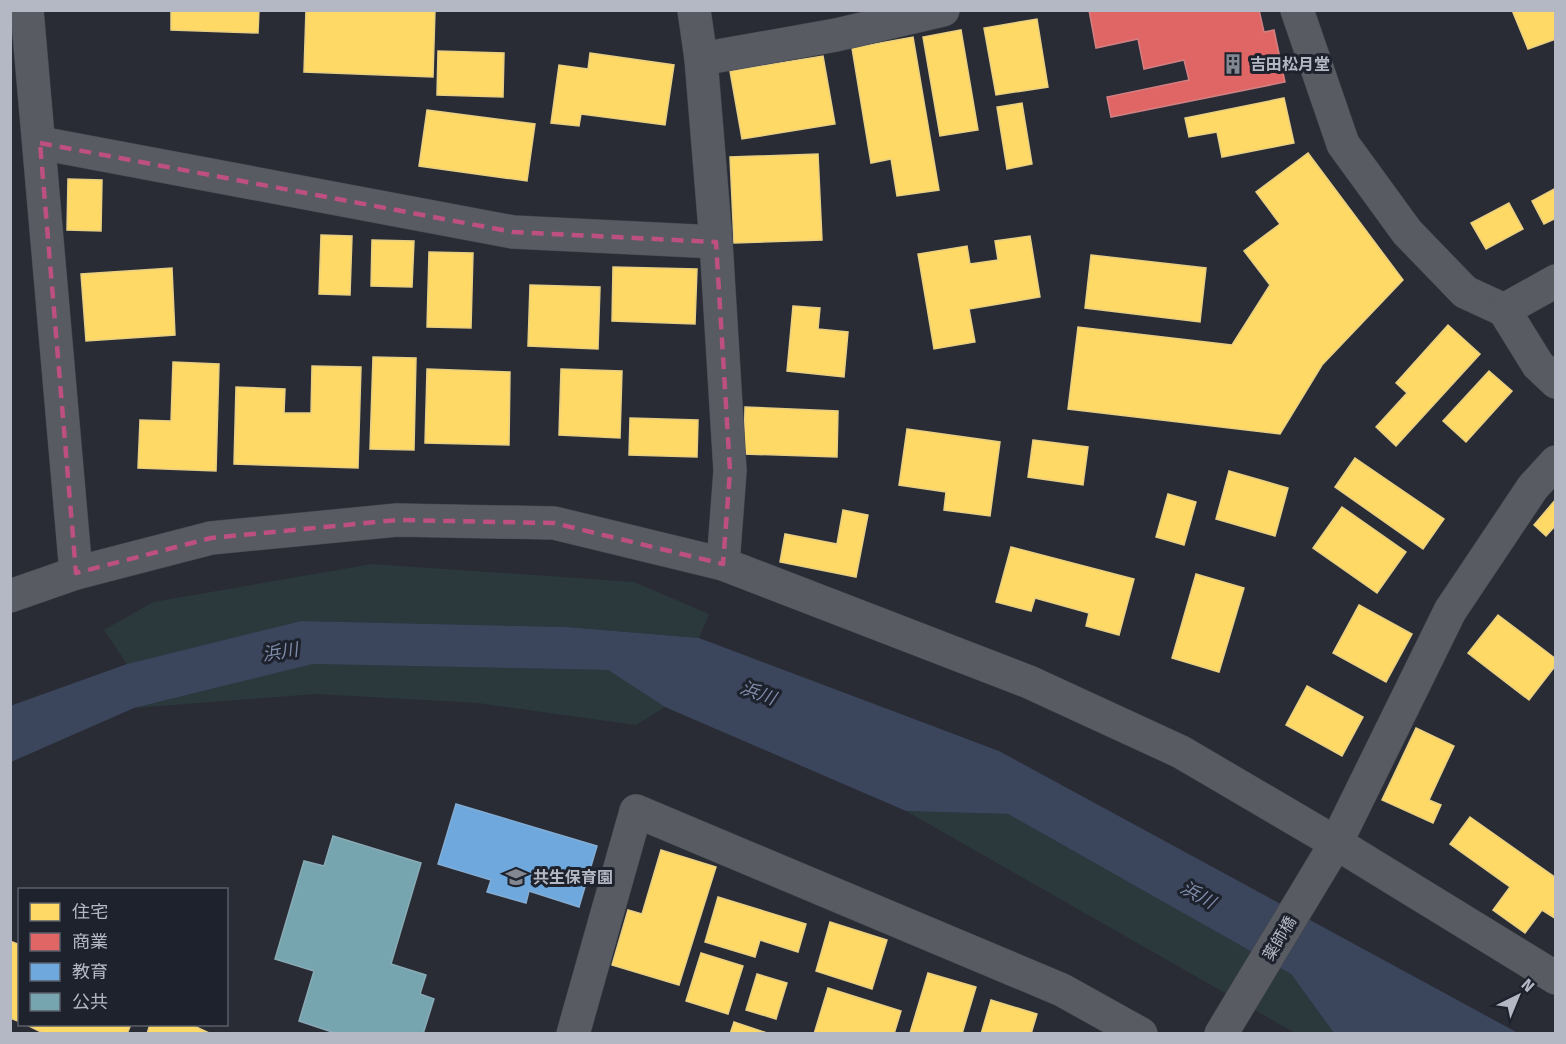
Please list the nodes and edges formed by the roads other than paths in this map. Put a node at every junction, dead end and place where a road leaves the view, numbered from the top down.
1 (27, 10) edge
2 (694, 10) edge
3 (943, 10) edge
4 (1297, 10) edge
5 (701, 59) junction
6 (40, 143) junction
7 (716, 242) junction
8 (1556, 281) edge
9 (1504, 310) junction
10 (1556, 382) edge
11 (1556, 462) edge
12 (723, 564) junction
13 (76, 573) junction
14 (10, 596) edge
15 (1336, 843) junction
16 (1556, 978) edge
17 (573, 1034) edge
18 (1141, 1034) edge
19 (1221, 1034) edge

1 - 6 street
2 - 5 street
3 - 5 street
4 - 9 street
5 - 7 street
6 - 7 street
6 - 13 street
7 - 12 street
8 - 9 street
9 - 10 street
11 - 15 street, 薬師橋
12 - 13 street
12 - 15 street
13 - 14 street
15 - 16 street
15 - 19 street, 薬師橋
17 - 18 street

